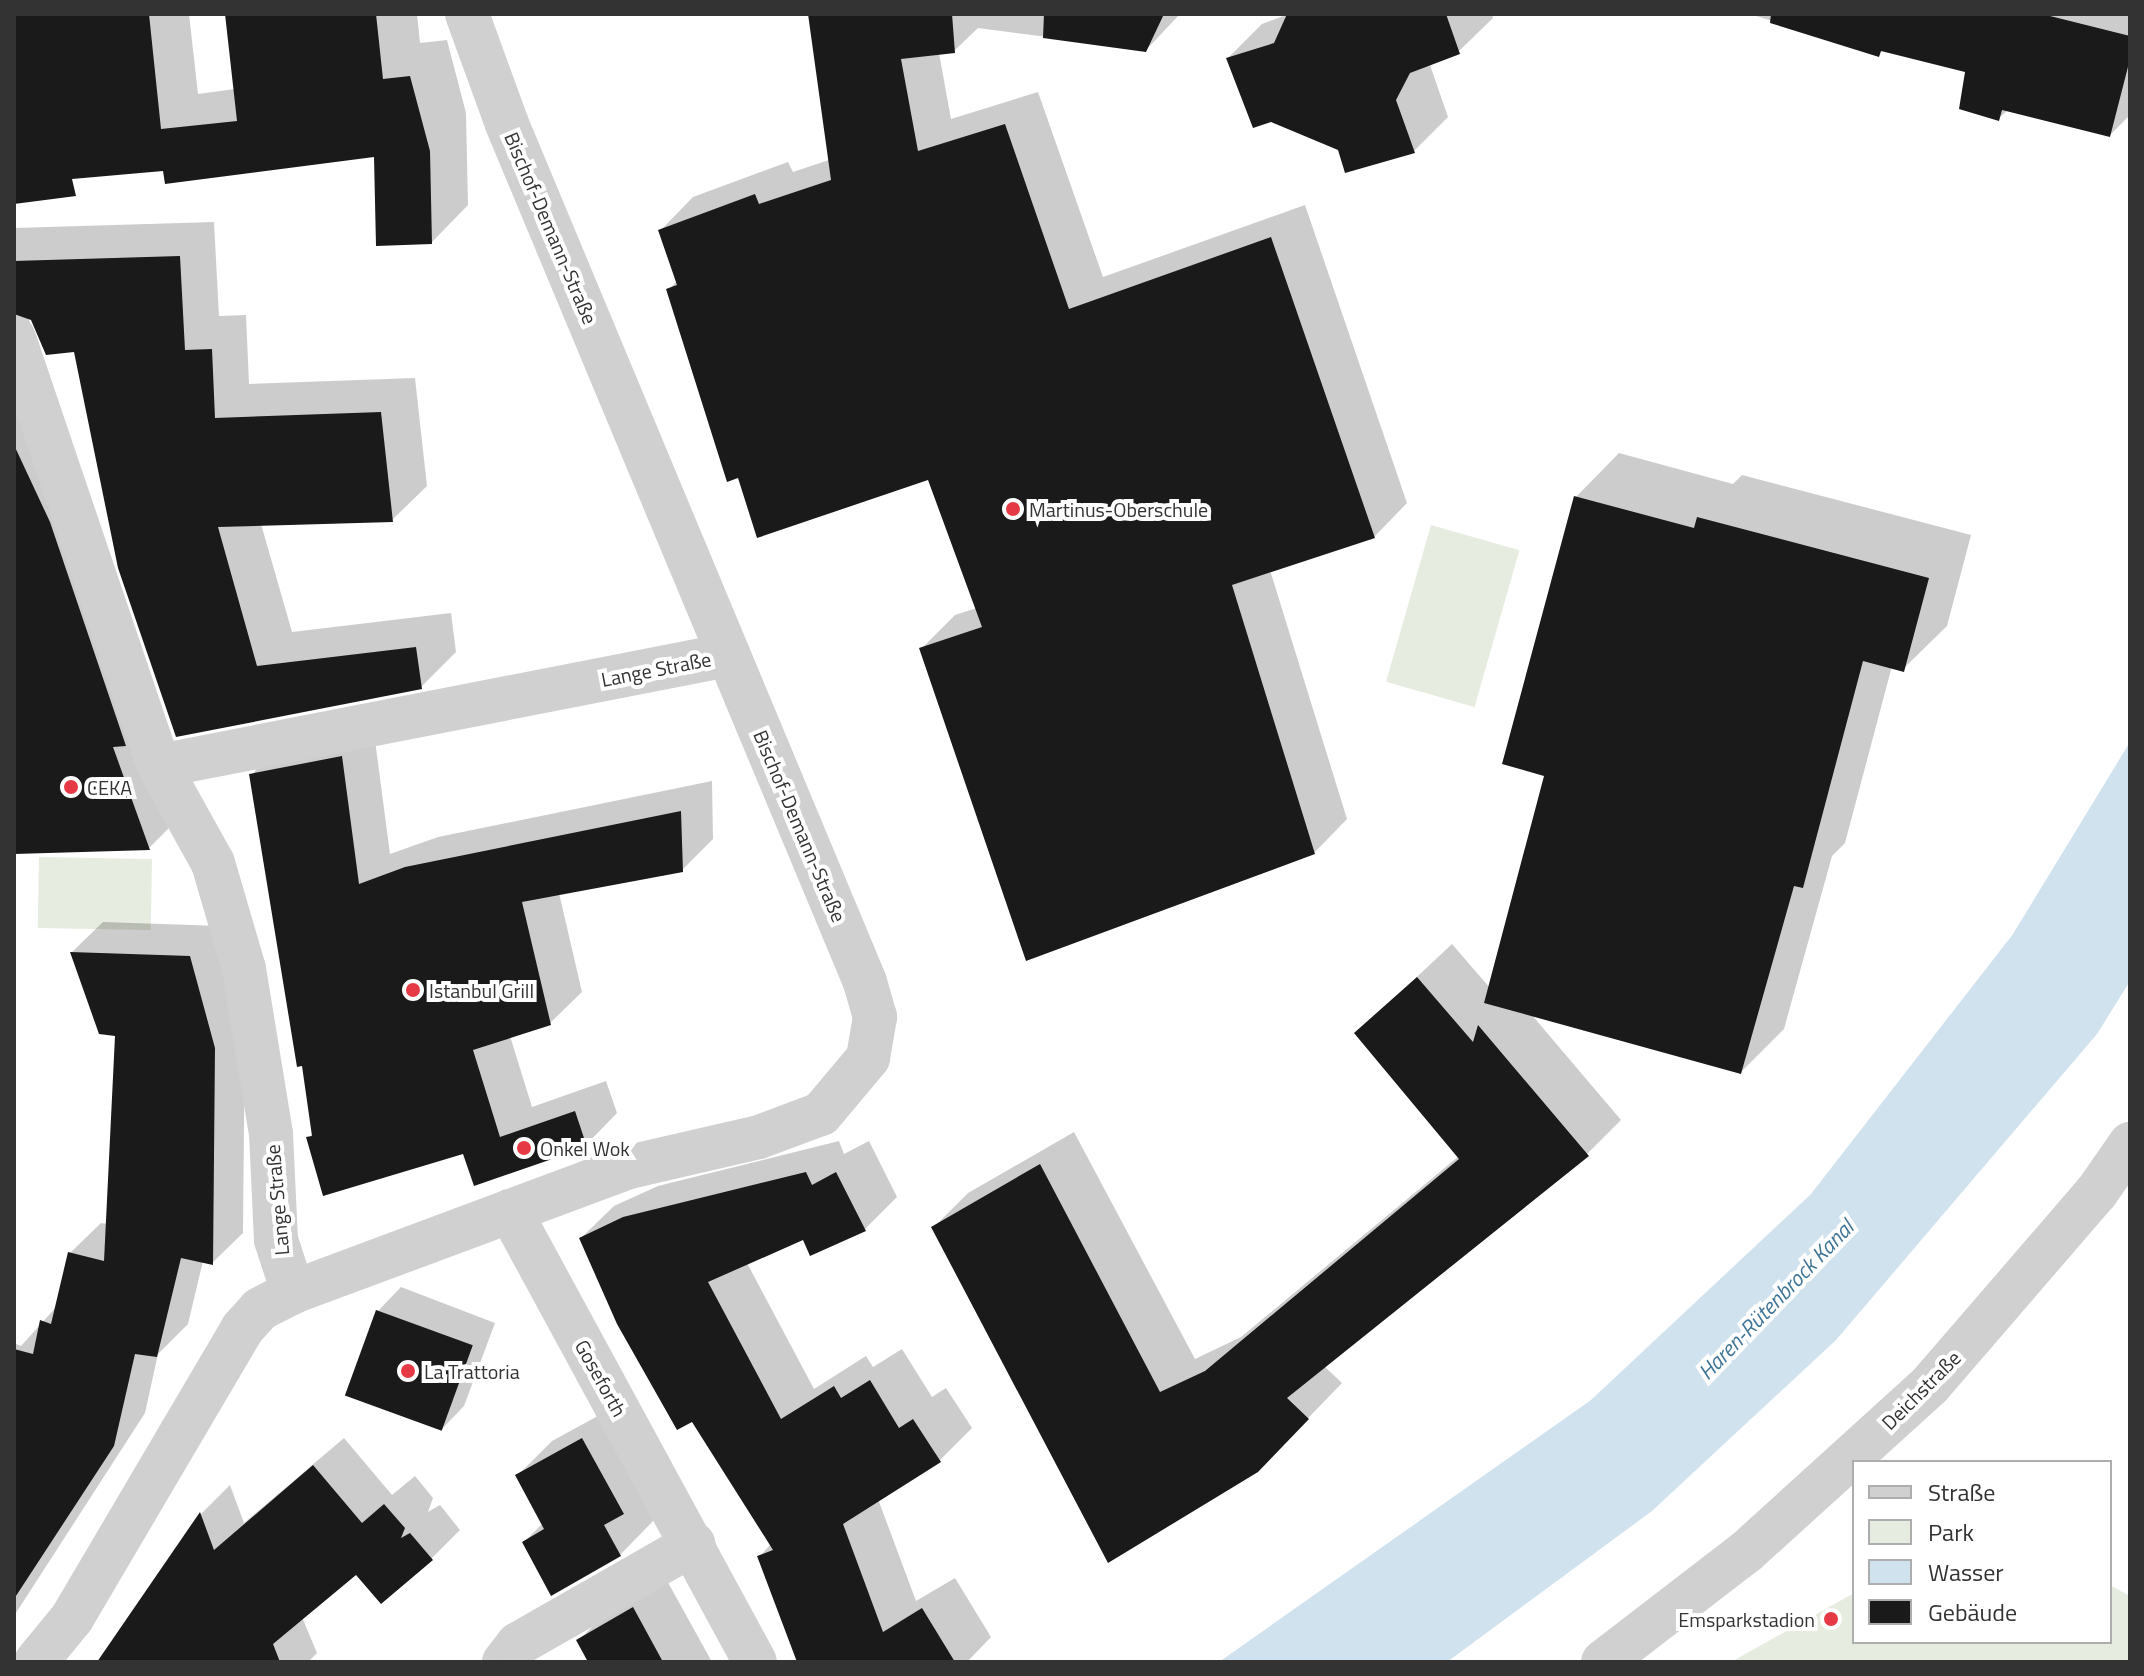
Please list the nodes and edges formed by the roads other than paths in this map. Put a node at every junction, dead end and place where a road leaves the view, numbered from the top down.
1 (467, 14) edge
2 (14, 338) edge
3 (728, 655) junction
4 (159, 766) junction
5 (2130, 1144) edge
6 (510, 1211) junction
7 (293, 1292) junction
8 (693, 1544) junction
9 (36, 1662) edge
10 (504, 1662) edge
11 (755, 1662) edge
12 (1603, 1662) edge

1 - 3 street, Bischof-Demann-Straße
2 - 4 street, Lange Straße
3 - 4 street, Lange Straße
3 - 6 street, Bischof-Demann-Straße
4 - 7 street, Lange Straße
5 - 12 street, Deichstraße
6 - 7 street, Bischof-Demann-Straße
6 - 8 street, Goseforth
7 - 9 street
8 - 10 street
8 - 11 street, Goseforth

